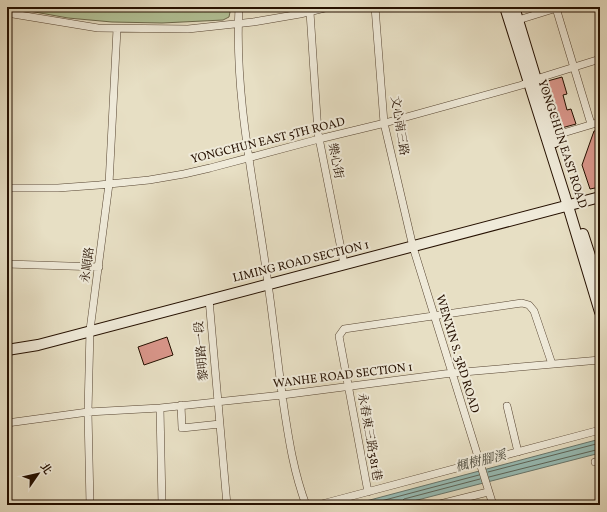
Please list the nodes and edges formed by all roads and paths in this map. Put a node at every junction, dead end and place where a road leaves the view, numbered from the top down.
1 (239, 7) edge
2 (328, 7) edge
3 (375, 7) edge
4 (505, 7) edge
5 (514, 7) edge
6 (558, 8) edge
7 (310, 12) junction
8 (7, 14) edge
9 (514, 21) junction
10 (238, 24) junction
11 (117, 29) junction
12 (600, 59) edge
13 (574, 68) junction
14 (532, 81) junction
15 (600, 122) edge
16 (384, 123) junction
17 (591, 124) junction
18 (552, 136) junction
19 (319, 139) junction
20 (249, 158) junction
21 (109, 184) junction
22 (7, 188) edge
23 (600, 197) edge
24 (571, 205) junction
25 (413, 247) junction
26 (7, 264) edge
27 (344, 264) junction
28 (98, 267) junction
29 (268, 284) junction
30 (600, 287) edge
31 (209, 299) junction
32 (600, 312) edge
33 (434, 315) junction
34 (90, 330) junction
35 (7, 350) edge
36 (600, 360) edge
37 (552, 364) junction
38 (452, 374) junction
39 (348, 386) junction
40 (282, 394) junction
41 (218, 401) junction
42 (181, 405) junction
43 (507, 406) dead end
44 (160, 408) junction
45 (88, 412) junction
46 (7, 423) edge
47 (220, 424) junction
48 (600, 430) edge
49 (518, 452) junction
50 (480, 465) junction
51 (487, 488) junction
52 (368, 492) junction
53 (90, 505) edge
54 (162, 505) edge
55 (228, 505) edge
56 (306, 505) edge
57 (318, 505) edge
58 (436, 505) edge
59 (492, 505) edge

1 - 10 street
2 - 7 street
3 - 16 street, 文心南三路
4 - 9 main road, YONGCHUN EAST ROAD
5 - 9 main road, YONGCHUN EAST ROAD
6 - 9 street
6 - 13 street
7 - 10 street
7 - 19 street, 樂心街
8 - 11 street
9 - 14 main road, YONGCHUN EAST ROAD
10 - 11 street
10 - 20 street
11 - 21 street, 永順路
12 - 13 street, YONGCHUN EAST 5TH ROAD
13 - 14 street, YONGCHUN EAST 5TH ROAD
13 - 17 street
14 - 16 street, YONGCHUN EAST 5TH ROAD
14 - 18 main road, YONGCHUN EAST ROAD
14 - 24 main road, YONGCHUN EAST ROAD
15 - 17 street
16 - 19 street, YONGCHUN EAST 5TH ROAD
16 - 25 street, 文心南三路
17 - 18 street
18 - 24 main road, YONGCHUN EAST ROAD
19 - 20 street, YONGCHUN EAST 5TH ROAD
19 - 27 street, 樂心街
20 - 21 street, YONGCHUN EAST 5TH ROAD
20 - 29 street
21 - 22 street, YONGCHUN EAST 5TH ROAD
21 - 28 street, 永順路
23 - 24 main road, LIMING ROAD SECTION 1
24 - 25 main road, LIMING ROAD SECTION 1
24 - 30 main road, YONGCHUN EAST ROAD
24 - 32 main road, YONGCHUN EAST ROAD
25 - 27 main road, LIMING ROAD SECTION 1
25 - 33 street, WENXIN S. 3RD ROAD
26 - 28 street
27 - 29 main road, LIMING ROAD SECTION 1
28 - 34 street, 永順路
29 - 31 main road, LIMING ROAD SECTION 1
29 - 40 street
31 - 34 main road, LIMING ROAD SECTION 1
31 - 41 street, 黎明路一段
33 - 37 street, 永春東三路381巷
33 - 38 street, WENXIN S. 3RD ROAD
33 - 39 street, 永春東三路381巷
34 - 35 main road, LIMING ROAD SECTION 1
34 - 45 street, 永順路
36 - 37 street, WANHE ROAD SECTION 1
37 - 38 street, WANHE ROAD SECTION 1
38 - 39 street, WANHE ROAD SECTION 1
38 - 50 street, WENXIN S. 3RD ROAD
39 - 40 street, WANHE ROAD SECTION 1
39 - 52 street, 永春東三路381巷
40 - 41 street, WANHE ROAD SECTION 1
40 - 56 street
41 - 42 street, WANHE ROAD SECTION 1
41 - 47 street, 黎明路一段
42 - 44 street, WANHE ROAD SECTION 1
42 - 47 street
43 - 49 street
44 - 45 street, WANHE ROAD SECTION 1
44 - 54 street
45 - 46 street, WANHE ROAD SECTION 1
45 - 53 street, 永順路
47 - 55 street, 黎明路一段
48 - 49 street
49 - 50 street
50 - 51 street, WENXIN S. 3RD ROAD
50 - 52 street
51 - 58 street
51 - 59 street
52 - 57 street

